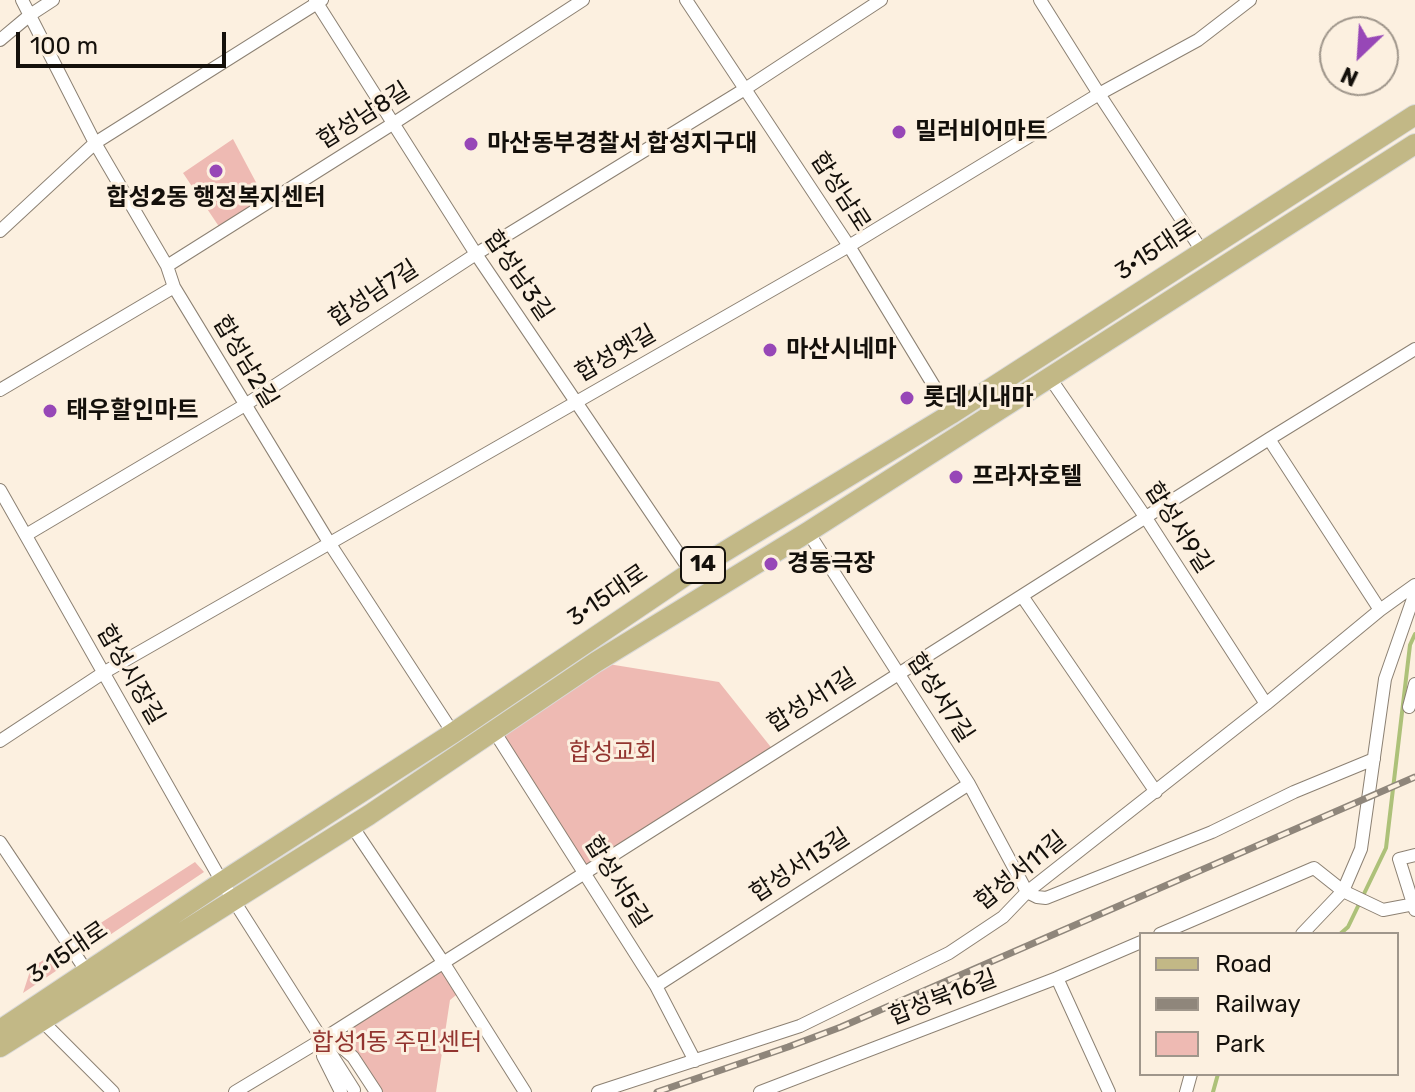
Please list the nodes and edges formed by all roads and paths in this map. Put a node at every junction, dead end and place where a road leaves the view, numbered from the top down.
1 (22, 0) edge
2 (53, 0) edge
3 (583, 0) edge
4 (686, 0) edge
5 (881, 0) edge
6 (1040, 0) edge
7 (1250, 0) edge
8 (318, 1) edge
9 (30, 15) junction
10 (0, 40) edge
11 (745, 89) junction
12 (1099, 94) junction
13 (1415, 115) edge
14 (394, 123) junction
15 (95, 143) junction
16 (1415, 144) edge
17 (0, 231) edge
18 (849, 246) junction
19 (1202, 251) junction
20 (476, 254) junction
21 (167, 266) junction
22 (174, 287) junction
23 (1415, 349) edge
24 (1050, 378) junction
25 (0, 390) edge
26 (577, 402) junction
27 (245, 405) junction
28 (951, 414) junction
29 (1269, 439) junction
30 (0, 490) edge
31 (1146, 518) junction
32 (808, 532) junction
33 (26, 535) junction
34 (330, 544) junction
35 (691, 572) junction
36 (1415, 585) edge
37 (1415, 593) edge
38 (1022, 596) junction
39 (1380, 610) junction
40 (103, 673) junction
41 (897, 673) junction
42 (1415, 684) edge
43 (1266, 704) junction
44 (1412, 705) edge
45 (494, 731) junction
46 (453, 733) junction
47 (0, 741) edge
48 (1374, 759) junction
49 (969, 784) junction
50 (1156, 792) junction
51 (352, 826) junction
52 (0, 842) edge
53 (1415, 855) edge
54 (584, 872) junction
55 (222, 882) junction
56 (1027, 892) junction
57 (1346, 892) junction
58 (234, 900) junction
59 (1414, 906) edge
60 (1165, 932) edge
61 (1304, 932) edge
62 (1139, 943) edge
63 (443, 962) junction
64 (87, 972) junction
65 (1057, 978) junction
66 (656, 986) junction
67 (42, 1021) junction
68 (0, 1030) edge
69 (324, 1042) junction
70 (0, 1047) edge
71 (695, 1061) junction
72 (348, 1091) edge
73 (113, 1092) edge
74 (235, 1092) edge
75 (376, 1092) edge
76 (525, 1092) edge
77 (598, 1092) edge
78 (760, 1092) edge
79 (1109, 1092) edge

1 - 9 street, 합성남2길
2 - 9 street
3 - 14 street, 합성남8길
4 - 11 street, 합성남로
5 - 11 street, 합성남7길
6 - 12 street
7 - 12 street, 합성옛길
8 - 14 street, 합성남3길
8 - 15 street
9 - 10 street
9 - 15 street, 합성남2길
11 - 18 street, 합성남로
11 - 20 street, 합성남7길
12 - 18 street, 합성옛길
12 - 19 street
13 - 19 main road, 3·15대로 / 14
14 - 20 street, 합성남3길
14 - 21 street, 합성남8길
15 - 17 street
15 - 21 street, 합성남2길
16 - 24 main road, 3·15대로 / 14
18 - 26 street, 합성옛길
18 - 28 street, 합성남로
19 - 28 main road, 3·15대로 / 14
20 - 26 street, 합성남3길
20 - 27 street, 합성남7길
21 - 22 street, 합성남2길
22 - 25 street
22 - 27 street, 합성남2길
23 - 29 street, 합성서1길
24 - 31 street, 합성서9길
24 - 32 main road, 3·15대로 / 14
26 - 34 street, 합성옛길
26 - 35 street, 합성남3길
27 - 33 street, 합성남7길
27 - 34 street, 합성남2길
28 - 35 main road, 3·15대로 / 14
29 - 31 street, 합성서1길
29 - 39 street
30 - 33 street, 합성시장길
31 - 38 street, 합성서1길
31 - 43 street, 합성서9길
32 - 41 street, 합성서7길
32 - 45 main road, 3·15대로 / 14
33 - 40 street, 합성시장길
34 - 40 street, 합성옛길
34 - 46 street, 합성남2길
35 - 46 main road, 3·15대로 / 14
36 - 39 street, 합성서11길
37 - 48 street
38 - 41 street, 합성서1길
38 - 50 street
39 - 43 street, 합성서11길
40 - 47 street, 합성옛길
40 - 55 street, 합성시장길
41 - 49 street, 합성서7길
41 - 54 street, 합성서1길
42 - 44 street
43 - 50 street, 합성서11길
45 - 51 main road, 3·15대로 / 14
45 - 54 street, 합성서5길
46 - 55 main road, 3·15대로 / 14
48 - 56 street
48 - 57 street
49 - 56 street, 합성서7길
49 - 66 street, 합성서13길
50 - 56 street, 합성서11길
51 - 58 main road, 3·15대로 / 14
51 - 63 street
52 - 64 street
53 - 59 street
54 - 63 street, 합성서1길
54 - 66 street, 합성서5길
55 - 58 street, 합성시장길
55 - 64 main road, 3·15대로 / 14
56 - 71 street, 합성서11길
57 - 59 street
57 - 60 street
57 - 61 street
58 - 67 main road, 3·15대로 / 14
58 - 69 street, 합성시장길
62 - 65 street, 합성북16길
63 - 69 street, 합성서1길
63 - 76 street
64 - 68 main road, 3·15대로 / 14
65 - 78 street, 합성북16길
65 - 79 street
66 - 71 street, 합성서5길
67 - 70 main road, 3·15대로 / 14
67 - 73 street
69 - 72 street, 합성시장길
69 - 74 street, 합성서1길
69 - 75 street
71 - 77 street, 합성서11길

